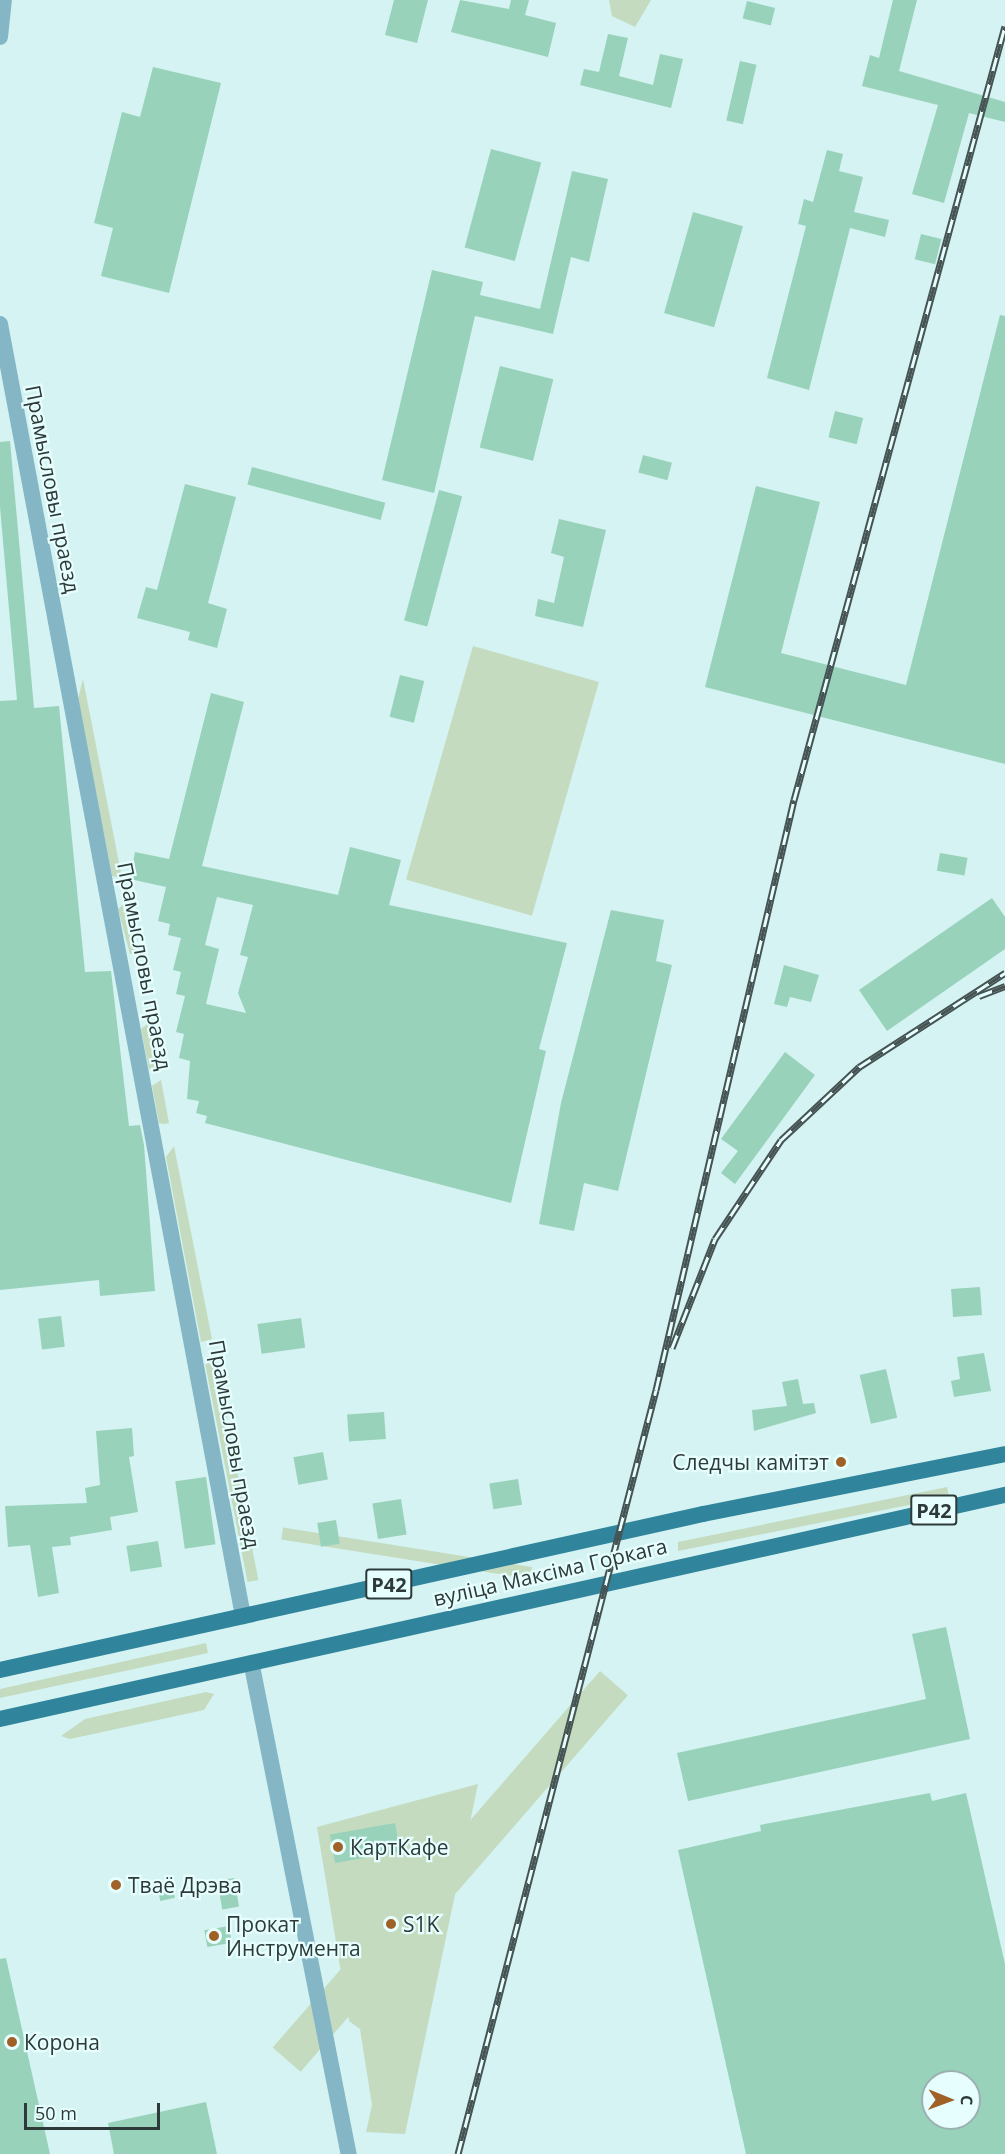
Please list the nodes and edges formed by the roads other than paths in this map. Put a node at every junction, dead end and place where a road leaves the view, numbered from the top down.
1 (4, 0) edge
2 (0, 37) edge
3 (0, 324) edge
4 (1005, 1455) edge
5 (1005, 1495) edge
6 (243, 1616) junction
7 (252, 1666) junction
8 (0, 1670) edge
9 (0, 1719) edge
10 (349, 2154) edge

1 - 2 street
3 - 6 street, Прамысловы праезд
4 - 6 main road, вуліца Максіма Горкага / Р42
5 - 7 main road, вуліца Максіма Горкага / Р42
6 - 8 main road, вуліца Максіма Горкага / Р42
7 - 9 main road, вуліца Максіма Горкага / Р42
7 - 10 street

